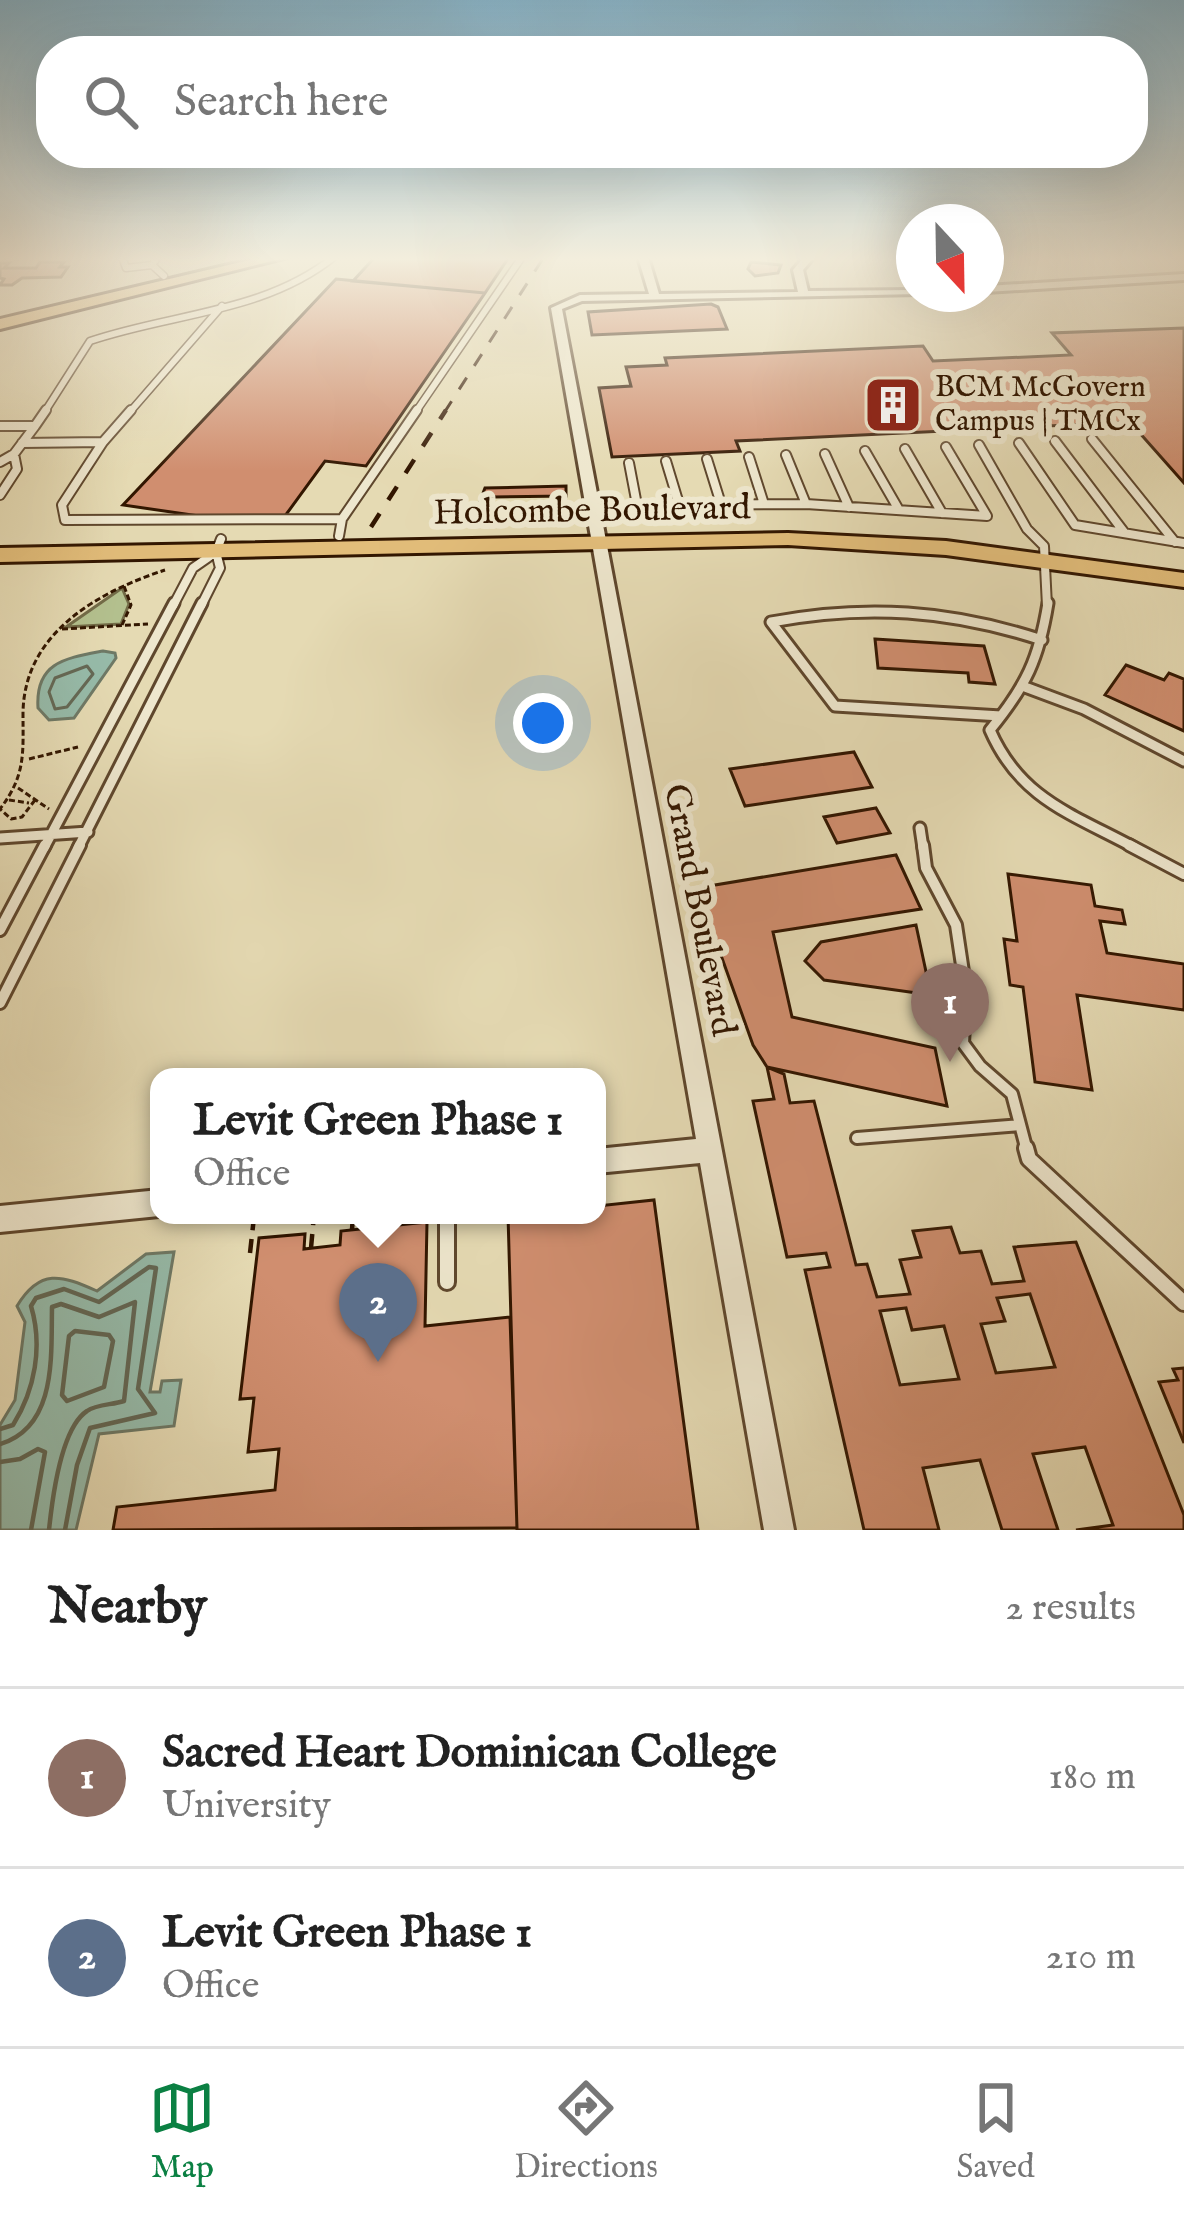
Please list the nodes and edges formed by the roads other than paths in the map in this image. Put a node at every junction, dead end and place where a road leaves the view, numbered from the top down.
1 (137, 328) edge
2 (203, 328) edge
3 (474, 328) edge
4 (559, 328) edge
5 (0, 426) edge
6 (35, 426) junction
7 (1092, 439) dead end
8 (1054, 441) dead end
9 (103, 442) junction
10 (22, 443) junction
11 (1019, 443) dead end
12 (979, 445) dead end
13 (946, 447) dead end
14 (905, 449) dead end
15 (865, 452) dead end
16 (14, 454) junction
17 (825, 454) dead end
18 (786, 455) dead end
19 (749, 457) dead end
20 (707, 459) dead end
21 (666, 461) dead end
22 (0, 462) edge
23 (628, 463) dead end
24 (0, 495) edge
25 (679, 504) junction
26 (721, 504) junction
27 (764, 504) junction
28 (806, 504) junction
29 (849, 507) junction
30 (899, 510) junction
31 (942, 513) junction
32 (340, 527) junction
33 (1125, 533) junction
34 (598, 536) junction
35 (0, 542) edge
36 (1180, 542) edge
37 (218, 546) junction
38 (1046, 552) junction
39 (0, 555) edge
40 (1184, 568) edge
41 (1184, 580) edge
42 (1042, 640) junction
43 (1025, 688) junction
44 (1001, 716) junction
45 (1184, 761) edge
46 (920, 828) dead end
47 (88, 832) junction
48 (52, 834) junction
49 (0, 838) edge
50 (1184, 874) edge
51 (0, 930) edge
52 (0, 1003) edge
53 (1020, 1125) junction
54 (857, 1138) dead end
55 (710, 1150) junction
56 (606, 1160) edge
57 (150, 1204) edge
58 (0, 1219) edge
59 (447, 1224) edge
60 (447, 1282) dead end
61 (1184, 1303) edge
62 (778, 1530) edge

1 - 6 lane
2 - 9 lane
3 - 32 lane
4 - 34 street, Grand Boulevard
5 - 6 lane
6 - 10 lane
7 - 36 lane
8 - 33 lane
9 - 10 lane
9 - 32 lane
10 - 16 lane
11 - 33 lane
12 - 38 lane
13 - 31 lane
14 - 31 lane
15 - 30 lane
16 - 22 lane
16 - 24 lane
17 - 29 lane
18 - 28 lane
19 - 27 lane
20 - 26 lane
21 - 25 lane
23 - 25 lane
25 - 26 lane
26 - 27 lane
27 - 28 lane
28 - 29 lane
29 - 30 lane
30 - 31 lane
32 - 34 main road, Holcombe Boulevard
32 - 37 main road, Holcombe Boulevard
33 - 36 lane
34 - 37 main road, Holcombe Boulevard
34 - 38 main road, Holcombe Boulevard
34 - 55 street, Grand Boulevard
35 - 37 main road, Holcombe Boulevard
37 - 39 main road, Holcombe Boulevard
37 - 47 lane
37 - 48 lane
38 - 40 main road, Holcombe Boulevard
38 - 41 main road, Holcombe Boulevard
38 - 42 lane
42 - 43 lane
42 - 44 lane
43 - 44 lane
43 - 45 lane
44 - 50 lane
46 - 53 lane
47 - 48 lane
47 - 52 lane
48 - 49 lane
48 - 51 lane
53 - 54 lane
53 - 61 lane
55 - 56 street
55 - 62 street, Grand Boulevard
57 - 58 street
59 - 60 lane

